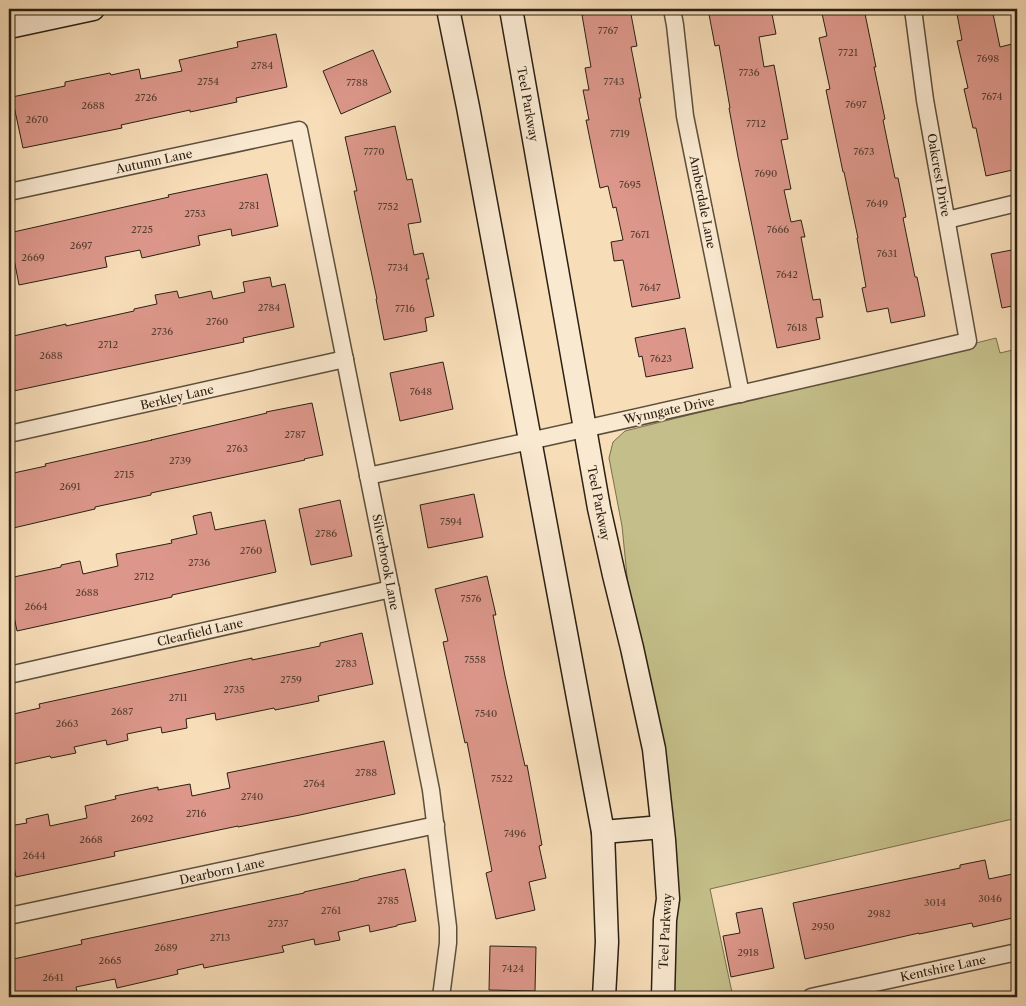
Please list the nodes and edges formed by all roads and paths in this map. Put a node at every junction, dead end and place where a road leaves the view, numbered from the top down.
1 (93, 9) edge
2 (448, 9) edge
3 (511, 9) edge
4 (672, 9) edge
5 (913, 9) edge
6 (9, 27) edge
7 (299, 130) joint
8 (9, 192) edge
9 (1017, 203) edge
10 (947, 220) junction
11 (968, 341) joint
12 (345, 359) junction
13 (741, 394) junction
14 (585, 428) junction
15 (9, 434) edge
16 (530, 441) junction
17 (368, 476) junction
18 (391, 589) junction
19 (9, 675) edge
20 (436, 825) junction
21 (662, 827) junction
22 (603, 832) junction
23 (9, 916) edge
24 (1017, 952) edge
25 (440, 997) edge
26 (604, 997) edge
27 (663, 997) edge
28 (811, 997) edge

1 - 6 main road
2 - 16 main road
3 - 14 main road, Teel Parkway
4 - 13 street, Amberdale Lane
5 - 10 street, Oakcrest Drive
7 - 8 street, Autumn Lane
7 - 12 street, Silverbrook Lane
9 - 10 street
10 - 11 street, Oakcrest Drive
11 - 13 street, Wynngate Drive
12 - 15 street, Berkley Lane
12 - 17 street, Silverbrook Lane
13 - 14 street, Wynngate Drive
14 - 16 street, Wynngate Drive
14 - 21 main road, Teel Parkway
16 - 17 street, Wynngate Drive
16 - 22 main road
17 - 18 street, Silverbrook Lane
18 - 19 street, Clearfield Lane
18 - 20 street, Silverbrook Lane
20 - 23 street, Dearborn Lane
20 - 25 street, Silverbrook Lane
21 - 22 main road
21 - 27 main road, Teel Parkway
22 - 26 main road
24 - 28 street, Kentshire Lane

